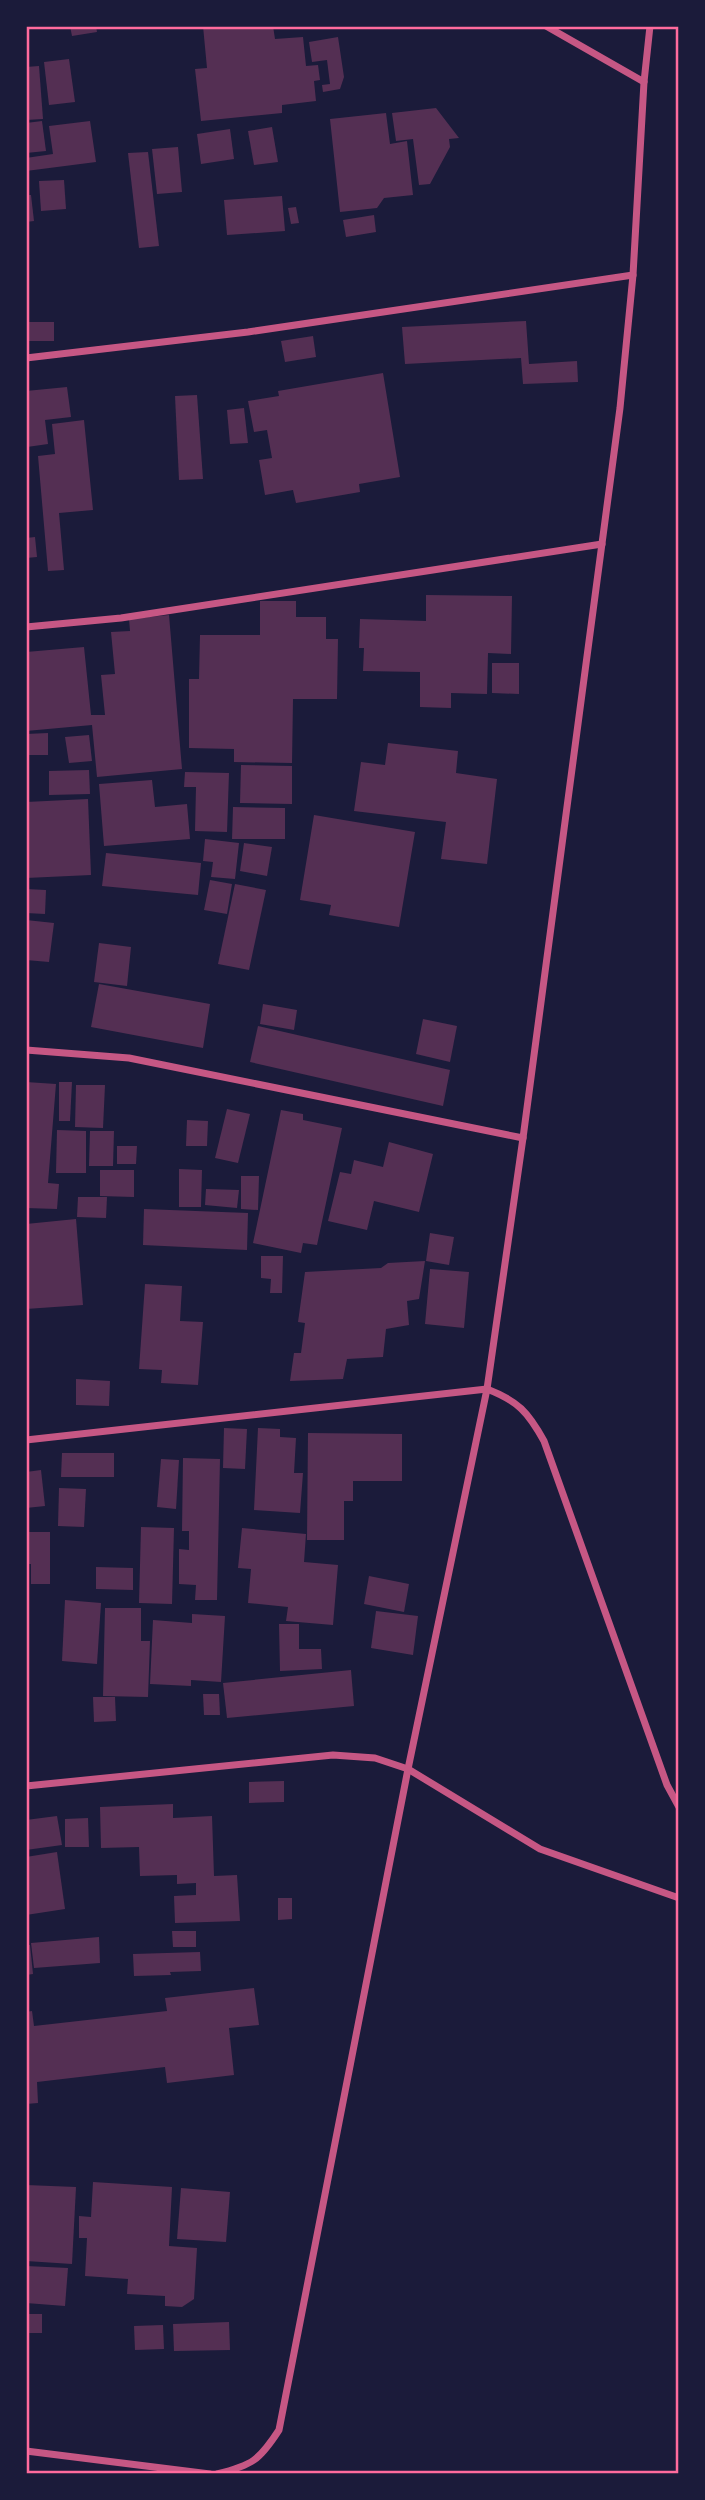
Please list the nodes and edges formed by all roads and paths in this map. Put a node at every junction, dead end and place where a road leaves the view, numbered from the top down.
1 (546, 26) edge
2 (650, 26) edge
3 (644, 82) junction
4 (632, 275) junction
5 (26, 358) edge
6 (602, 544) junction
7 (26, 627) edge
8 (26, 1050) edge
9 (523, 1138) junction
10 (487, 1389) junction
11 (26, 1440) edge
12 (408, 1769) junction
13 (26, 1786) edge
14 (679, 1807) edge
15 (679, 1898) edge
16 (26, 2451) edge
17 (210, 2474) edge
18 (217, 2474) edge

1 - 3 street
2 - 3 street
3 - 4 street
4 - 5 street
4 - 6 street
6 - 7 street
6 - 9 street
8 - 9 street
9 - 10 street
10 - 11 street
10 - 12 street
10 - 14 street
12 - 13 street
12 - 15 street
12 - 18 street
16 - 17 street

